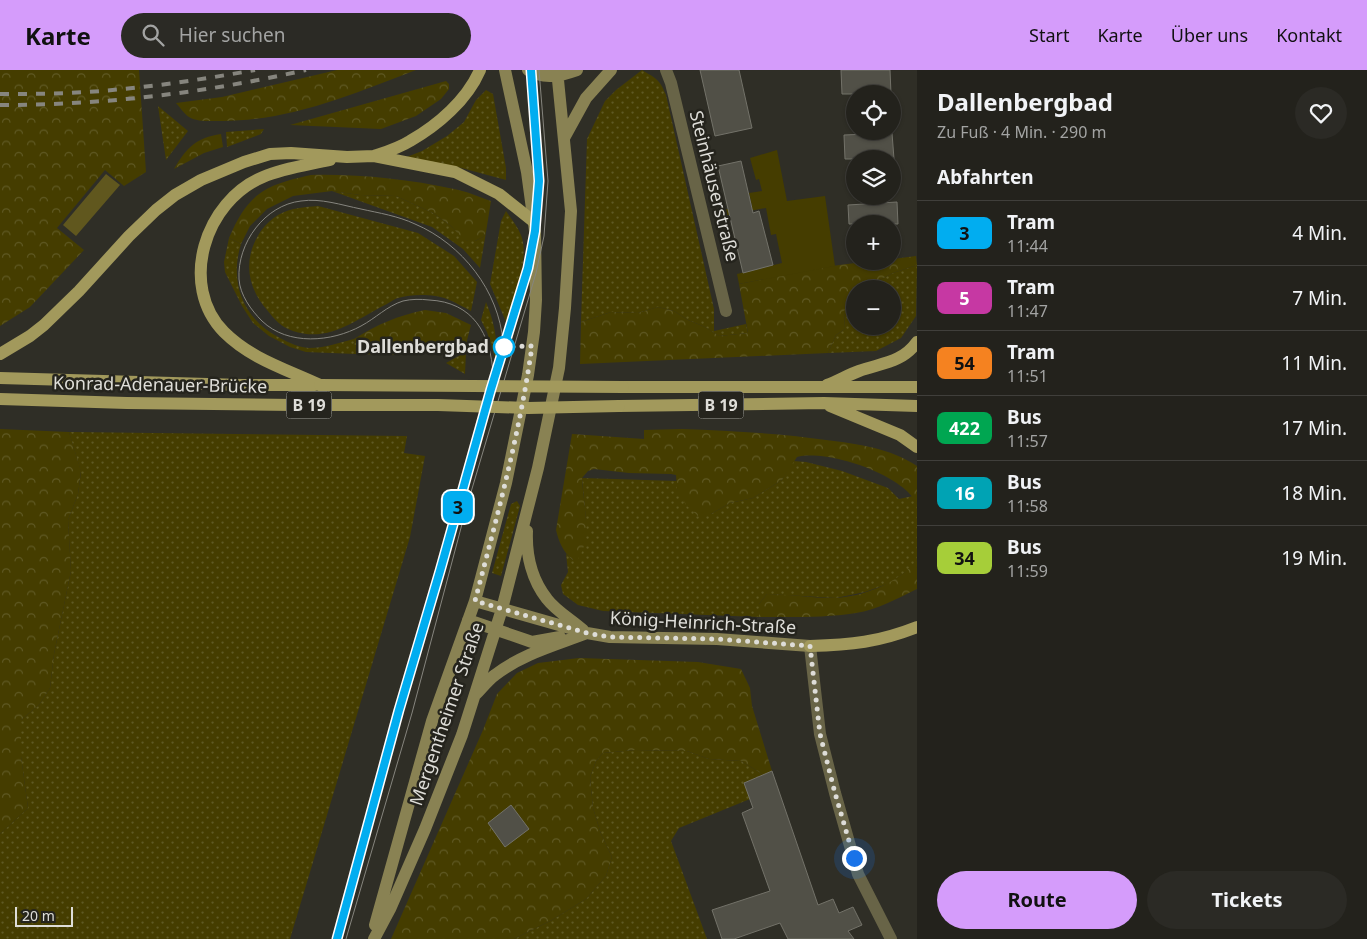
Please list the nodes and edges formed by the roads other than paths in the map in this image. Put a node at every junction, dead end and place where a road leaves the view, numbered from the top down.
1 (480, 70) edge
2 (505, 70) edge
3 (528, 70) edge
4 (577, 70) edge
5 (611, 70) edge
6 (666, 70) edge
7 (558, 73) edge
8 (564, 138) junction
9 (374, 156) junction
10 (347, 157) junction
11 (534, 221) junction
12 (726, 311) dead end
13 (917, 342) edge
14 (0, 354) edge
15 (0, 378) edge
16 (320, 384) junction
17 (917, 387) edge
18 (822, 388) junction
19 (0, 399) edge
20 (824, 404) junction
21 (917, 406) edge
22 (917, 447) edge
23 (529, 503) junction
24 (475, 601) junction
25 (502, 609) junction
26 (468, 620) junction
27 (917, 627) edge
28 (496, 630) junction
29 (587, 633) junction
30 (810, 646) junction
31 (474, 696) junction
32 (373, 939) edge
33 (891, 939) edge

1 - 9 main road
2 - 11 main road, Mergentheimer Straße
3 - 7 main road
4 - 7 main road
5 - 8 main road
6 - 12 street, Steinhäuserstraße
7 - 8 main road, Mergentheimer Straße
8 - 23 main road, Mergentheimer Straße
9 - 10 main road
9 - 11 main road
10 - 14 main road
10 - 16 main road
11 - 24 main road, Mergentheimer Straße
13 - 18 main road
15 - 16 main road, B 19
16 - 18 main road, B 19, bridge
17 - 18 main road, B 19
19 - 20 main road, Konrad-Adenauer-Brücke / B 19, bridge
20 - 21 main road, B 19
20 - 22 main road
23 - 25 main road, Mergentheimer Straße
23 - 29 main road, König-Heinrich-Straße
24 - 25 main road, König-Heinrich-Straße
24 - 26 main road, Mergentheimer Straße
25 - 28 main road, Mergentheimer Straße
25 - 29 main road, König-Heinrich-Straße
26 - 28 main road, König-Heinrich-Straße
26 - 32 main road, Mergentheimer Straße
27 - 30 main road
28 - 29 main road, König-Heinrich-Straße
28 - 31 main road, Mergentheimer Straße
29 - 30 main road, König-Heinrich-Straße
29 - 31 main road
30 - 33 street, König-Heinrich-Straße
31 - 32 main road, Mergentheimer Straße

